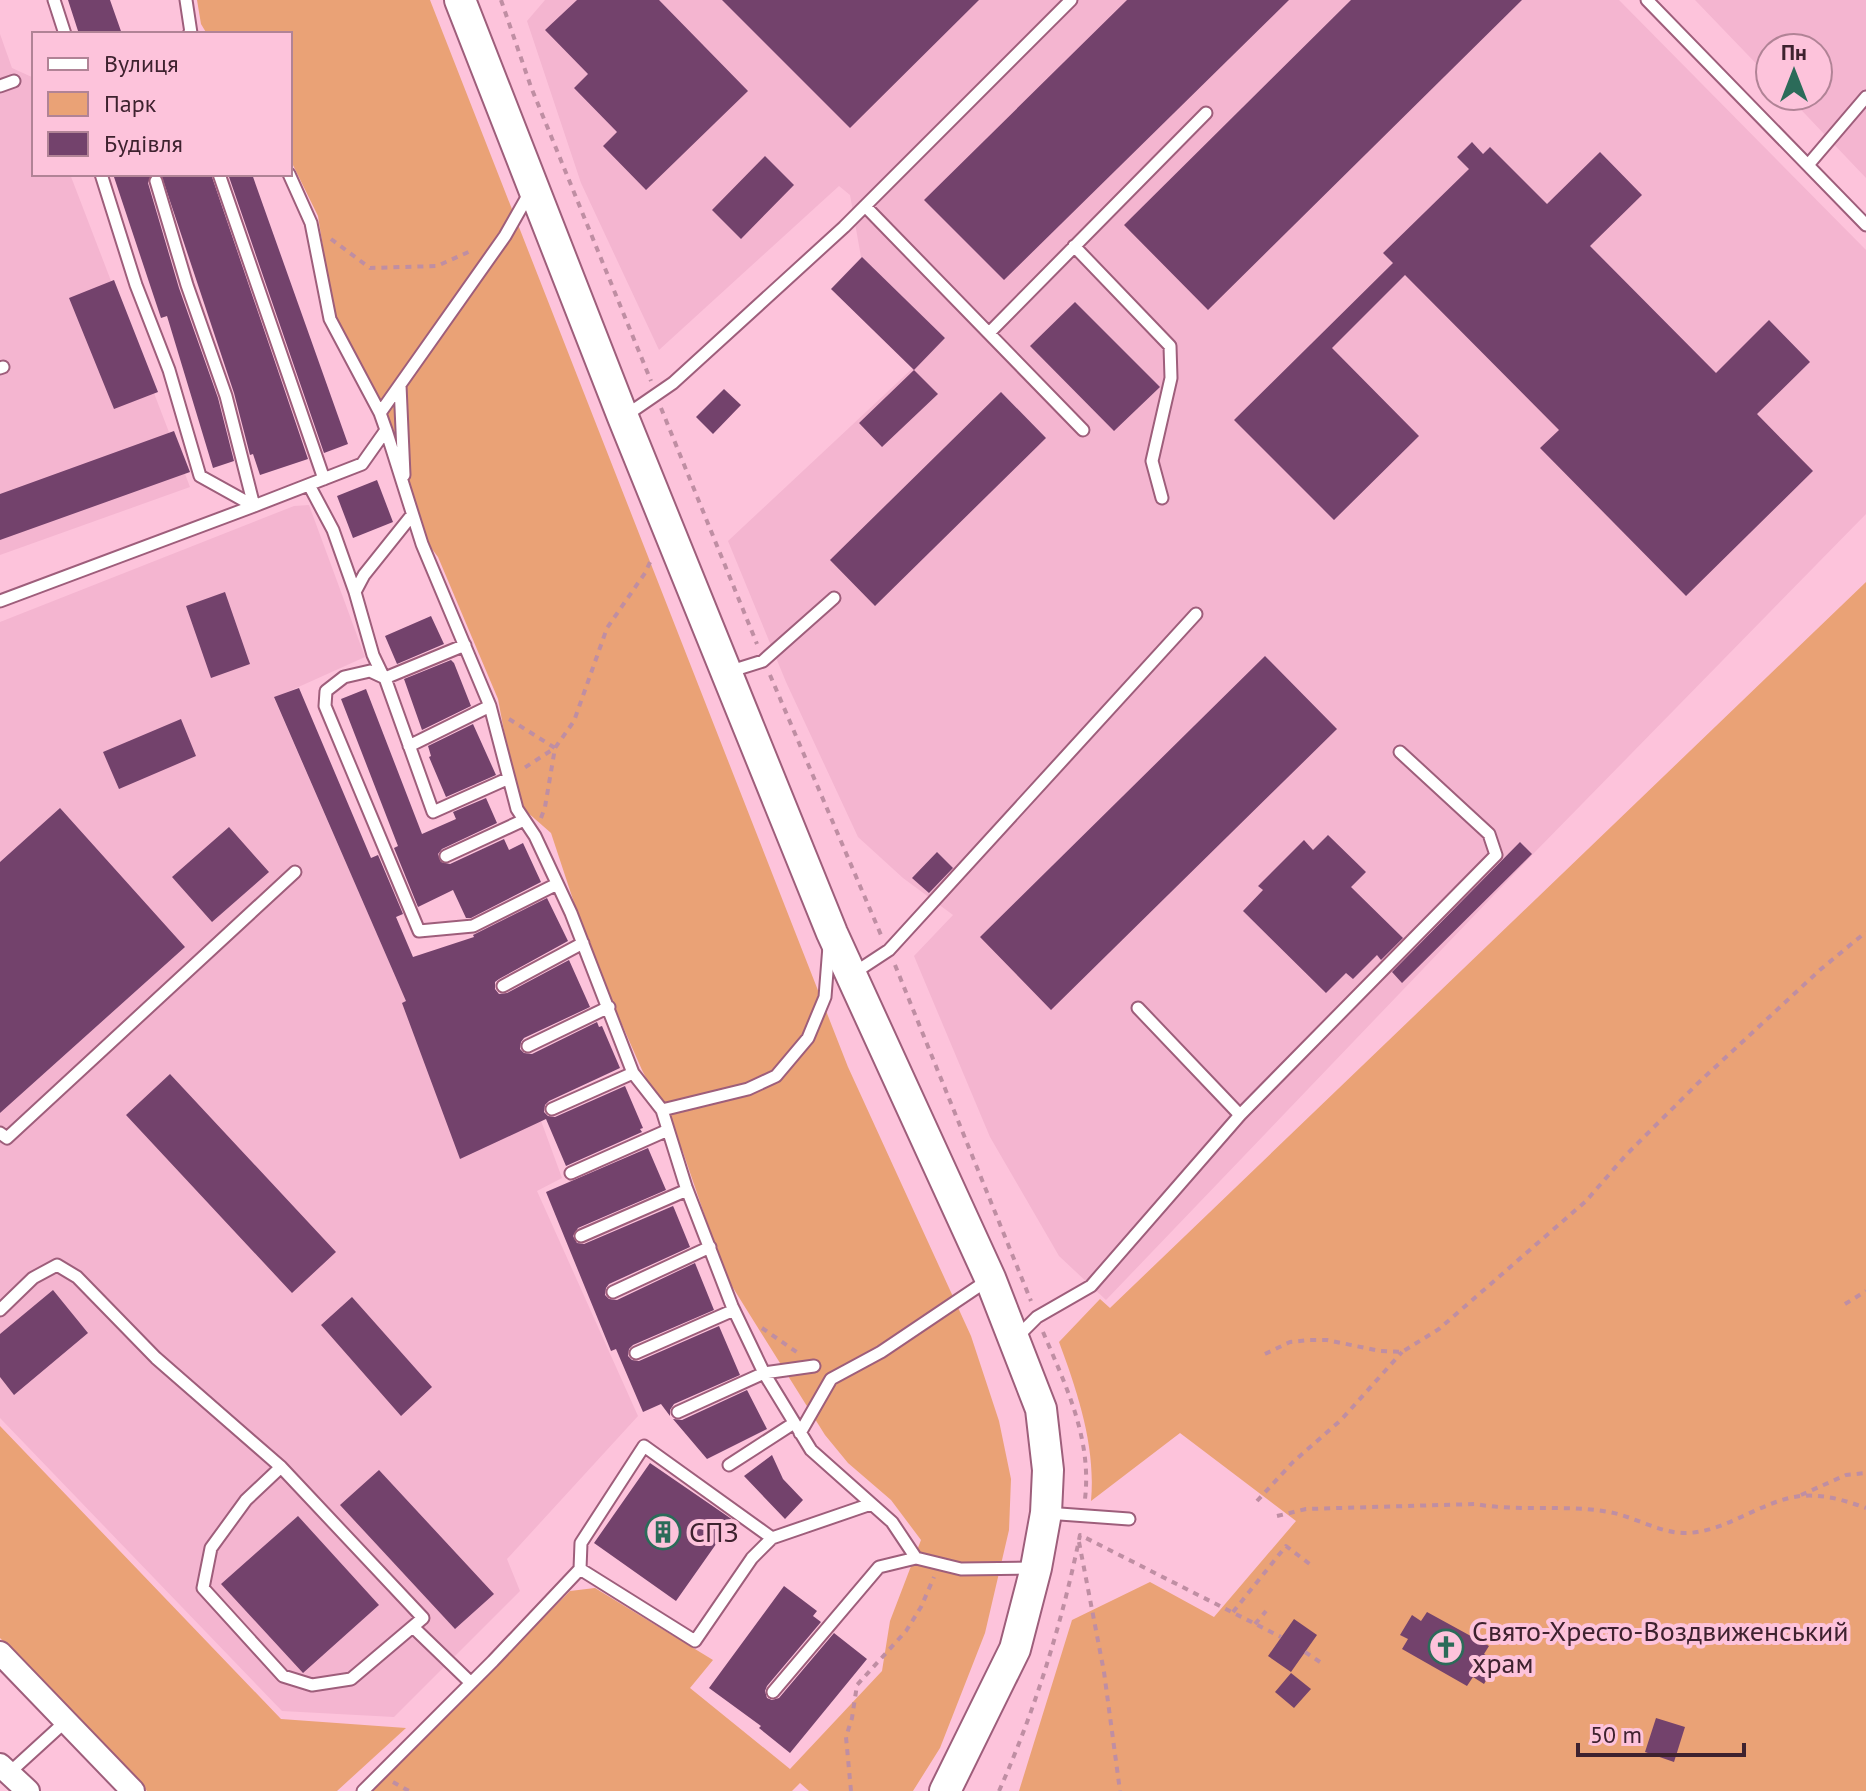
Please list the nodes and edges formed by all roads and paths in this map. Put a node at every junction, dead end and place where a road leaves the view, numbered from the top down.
1 (54, 0) edge
2 (186, 0) edge
3 (460, 0) edge
4 (501, 0) edge
5 (1071, 0) edge
6 (1647, 0) edge
7 (64, 32) edge
8 (190, 32) edge
9 (14, 81) dead end
10 (0, 86) edge
11 (1866, 97) edge
12 (1206, 113) dead end
13 (1808, 165) junction
14 (102, 176) edge
15 (220, 176) edge
16 (290, 176) edge
17 (156, 181) dead end
18 (534, 186) junction
19 (865, 206) junction
20 (311, 223) junction
21 (1866, 225) edge
22 (505, 236) junction
23 (1074, 246) junction
24 (989, 333) junction
25 (400, 384) junction
26 (657, 395) junction
27 (380, 413) junction
28 (623, 417) junction
29 (386, 430) junction
30 (1083, 430) dead end
31 (324, 479) junction
32 (309, 485) junction
33 (405, 492) junction
34 (1162, 498) dead end
35 (254, 506) junction
36 (412, 515) junction
37 (668, 525) junction
38 (355, 592) junction
39 (834, 598) dead end
40 (0, 601) edge
41 (1196, 614) dead end
42 (465, 645) junction
43 (763, 661) junction
44 (727, 672) junction
45 (385, 678) junction
46 (490, 706) junction
47 (409, 746) junction
48 (555, 748) junction
49 (1400, 752) dead end
50 (507, 779) junction
51 (524, 820) junction
52 (535, 836) junction
53 (446, 856) dead end
54 (295, 872) dead end
55 (557, 884) junction
56 (1866, 932) edge
57 (832, 933) junction
58 (583, 943) junction
59 (889, 950) junction
60 (850, 976) junction
61 (503, 986) dead end
62 (609, 1007) junction
63 (1138, 1008) dead end
64 (528, 1046) dead end
65 (633, 1073) junction
66 (552, 1109) dead end
67 (662, 1110) junction
68 (1240, 1115) junction
69 (668, 1130) junction
70 (0, 1133) edge
71 (571, 1173) dead end
72 (687, 1190) junction
73 (581, 1236) dead end
74 (710, 1247) junction
75 (990, 1278) junction
76 (1866, 1291) edge
77 (613, 1292) dead end
78 (1845, 1304) dead end
79 (0, 1310) edge
80 (734, 1310) junction
81 (1037, 1317) junction
82 (1013, 1341) junction
83 (1402, 1352) junction
84 (636, 1353) dead end
85 (1265, 1354) dead end
86 (814, 1366) joint
87 (764, 1373) junction
88 (678, 1412) dead end
89 (797, 1428) junction
90 (729, 1465) dead end
91 (281, 1467) junction
92 (1866, 1473) edge
93 (1799, 1496) junction
94 (1257, 1501) dead end
95 (871, 1504) junction
96 (1866, 1508) edge
97 (1046, 1513) junction
98 (1277, 1516) dead end
99 (1083, 1517) junction
100 (1129, 1519) dead end
101 (1080, 1537) junction
102 (772, 1538) junction
103 (916, 1558) junction
104 (939, 1564) junction
105 (1311, 1565) dead end
106 (1036, 1568) junction
107 (580, 1569) junction
108 (1266, 1611) dead end
109 (1233, 1612) junction
110 (1255, 1624) junction
111 (413, 1627) junction
112 (1281, 1637) dead end
113 (1305, 1652) dead end
114 (0, 1653) edge
115 (1323, 1664) dead end
116 (471, 1683) junction
117 (773, 1692) dead end
118 (66, 1721) junction
119 (4, 1769) edge
120 (28, 1791) edge
121 (133, 1791) edge
122 (363, 1791) edge
123 (851, 1791) edge
124 (945, 1791) edge
125 (999, 1791) edge
126 (1120, 1791) edge

1 - 7 lane
2 - 8 lane
3 - 18 street
4 - 26 path
5 - 19 lane
6 - 13 lane
9 - 10 lane
11 - 13 lane
12 - 23 lane
13 - 21 lane
14 - 35 lane
15 - 31 lane
16 - 20 lane
17 - 35 lane
18 - 22 lane
18 - 28 street
19 - 24 lane
19 - 26 lane
20 - 22 path
20 - 27 lane
22 - 25 lane
23 - 24 lane
23 - 34 lane
24 - 30 lane
25 - 27 lane
25 - 33 lane
26 - 28 lane
26 - 43 path
27 - 29 lane
28 - 37 street
29 - 31 lane
29 - 33 lane
31 - 32 lane
32 - 35 lane
32 - 38 lane
33 - 36 lane
35 - 40 lane
36 - 38 lane
36 - 42 lane
37 - 44 street
37 - 48 path
38 - 45 lane
39 - 43 lane
41 - 59 lane
42 - 45 lane
42 - 46 lane
43 - 44 lane
43 - 59 path
44 - 57 street
45 - 47 lane
45 - 55 lane
46 - 47 lane
46 - 48 path
46 - 50 lane
47 - 50 lane
48 - 50 path
48 - 52 path
49 - 68 lane
50 - 51 lane
51 - 52 lane
51 - 53 lane
52 - 55 lane
54 - 70 lane
55 - 58 lane
56 - 83 path
57 - 60 street
57 - 67 lane
58 - 61 lane
58 - 62 lane
59 - 60 lane
59 - 81 path
60 - 75 street
62 - 64 lane
62 - 65 lane
63 - 68 lane
65 - 66 lane
65 - 67 lane
67 - 69 lane
68 - 81 lane
69 - 71 lane
69 - 72 lane
72 - 73 lane
72 - 74 lane
74 - 77 lane
74 - 80 lane
75 - 82 street
75 - 89 lane
76 - 78 path
79 - 91 lane
80 - 84 lane
80 - 86 path
80 - 87 lane
81 - 82 lane
81 - 99 path
82 - 97 street
83 - 85 path
83 - 94 path
86 - 87 lane
87 - 88 lane
87 - 89 lane
89 - 90 lane
89 - 95 lane
91 - 111 lane
91 - 111 lane
92 - 93 path
93 - 96 path
93 - 98 path
95 - 102 lane
95 - 103 lane
97 - 99 lane
97 - 106 street
99 - 100 lane
99 - 101 path
101 - 109 path
101 - 125 path
101 - 126 path
102 - 107 lane
102 - 107 lane
103 - 104 lane
103 - 117 lane
104 - 106 lane
104 - 123 path
105 - 109 path
106 - 124 street
107 - 116 lane
108 - 110 path
109 - 110 path
110 - 112 path
111 - 116 lane
113 - 115 path
114 - 118 street
116 - 122 lane
118 - 119 lane
118 - 121 street
119 - 120 street

